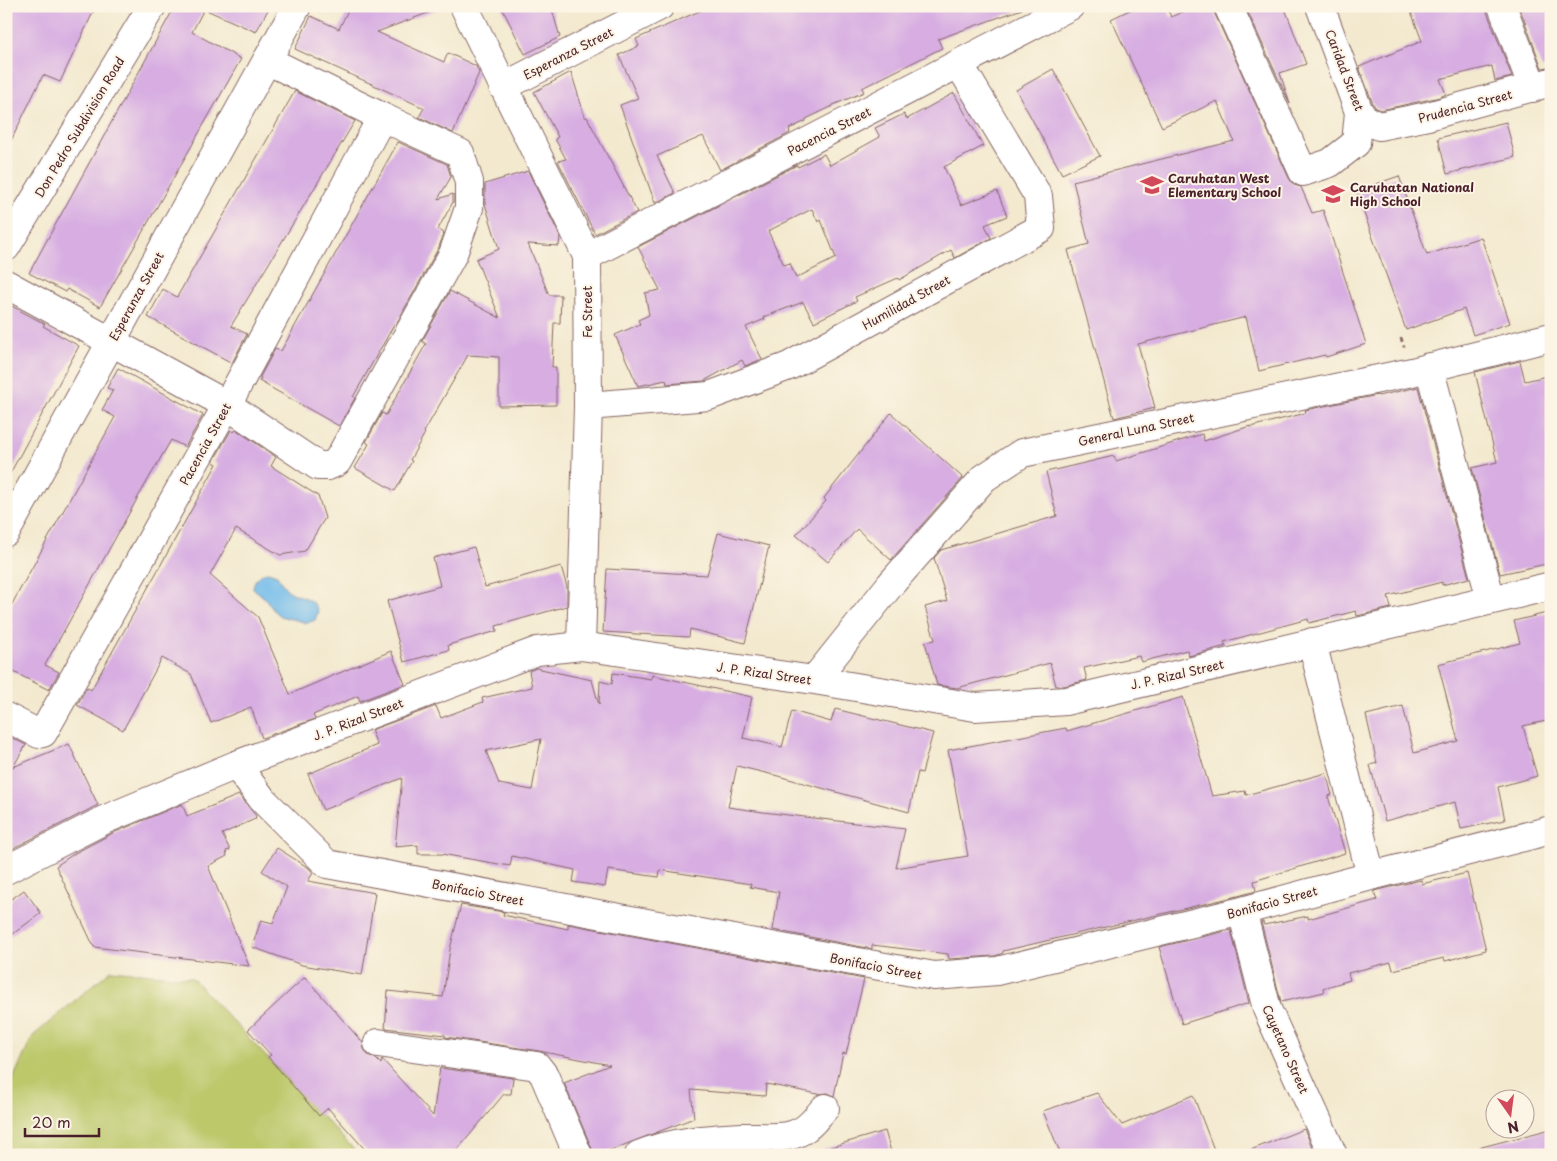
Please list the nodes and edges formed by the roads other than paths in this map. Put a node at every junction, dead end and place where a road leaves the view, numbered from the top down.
1 (152, 6) edge
2 (297, 6) edge
3 (464, 6) edge
4 (660, 6) edge
5 (1070, 6) edge
6 (1228, 6) edge
7 (1320, 6) edge
8 (1502, 6) edge
9 (267, 60) junction
10 (960, 64) junction
11 (1542, 85) edge
12 (503, 87) junction
13 (382, 117) junction
14 (1369, 119) junction
15 (6, 247) edge
16 (587, 256) junction
17 (6, 284) edge
18 (1551, 337) edge
19 (111, 341) junction
20 (1429, 367) junction
21 (227, 405) junction
22 (588, 406) junction
23 (6, 532) edge
24 (1551, 586) edge
25 (1491, 600) junction
26 (1312, 642) junction
27 (581, 646) junction
28 (814, 680) junction
29 (6, 717) edge
30 (236, 766) junction
31 (1551, 830) edge
32 (6, 870) edge
33 (1371, 876) junction
34 (1242, 910) junction
35 (378, 1043) dead end
36 (825, 1108) dead end
37 (578, 1155) edge
38 (639, 1155) edge
39 (1333, 1155) edge

1 - 15 street, Don Pedro Subdivision Road
2 - 9 street, Esperanza Street
3 - 12 street, Fe Street
4 - 12 street, Esperanza Street
5 - 10 street, Pacencia Street
6 - 14 street
7 - 14 street, Caridad Street
8 - 11 street
9 - 13 street
9 - 19 street, Esperanza Street
10 - 16 street, Pacencia Street
10 - 22 street, Humilidad Street
11 - 14 street, Prudencia Street
12 - 16 street, Fe Street
13 - 21 street, Pacencia Street
13 - 21 street
16 - 22 street, Fe Street
17 - 19 street
18 - 20 street, General Luna Street
19 - 21 street
19 - 23 street, Esperanza Street
20 - 25 street
20 - 28 street, General Luna Street
21 - 29 street, Pacencia Street
22 - 27 street, Fe Street
24 - 25 street, J. P. Rizal Street
25 - 26 street, J. P. Rizal Street
26 - 28 street, J. P. Rizal Street
26 - 33 street
27 - 28 street, J. P. Rizal Street
27 - 30 street, J. P. Rizal Street
30 - 32 street, J. P. Rizal Street
30 - 34 street, Bonifacio Street
31 - 33 street, Bonifacio Street
33 - 34 street, Bonifacio Street
34 - 39 street, Cayetano Street
35 - 37 street
36 - 38 street

